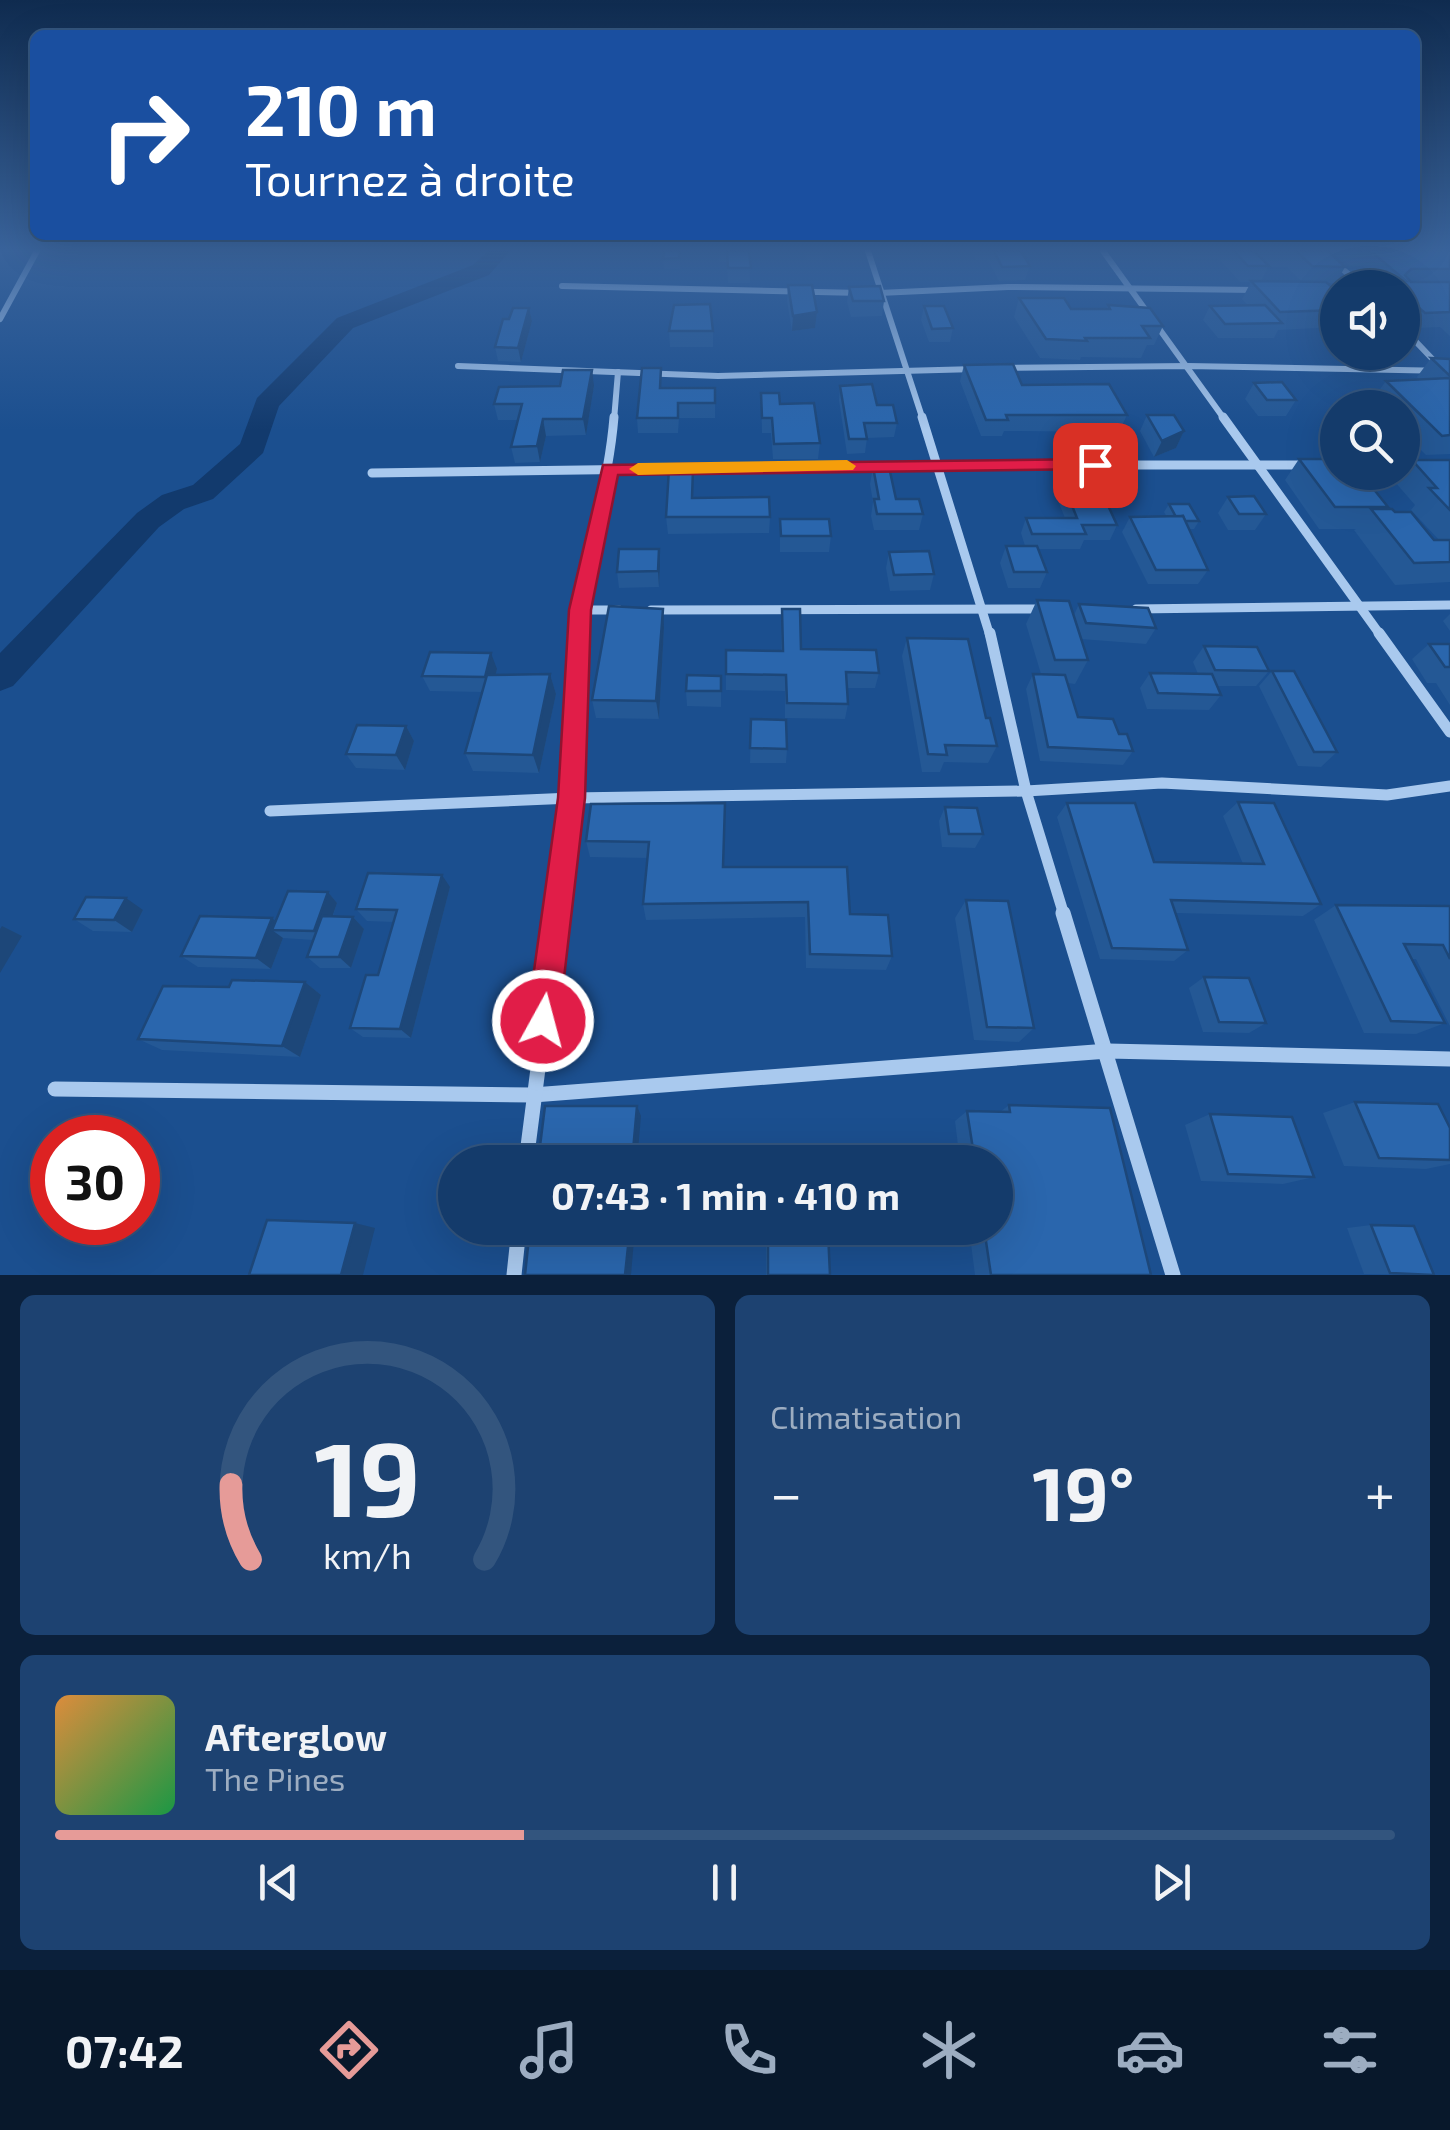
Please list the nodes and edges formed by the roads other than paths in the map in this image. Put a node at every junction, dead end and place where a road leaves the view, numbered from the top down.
1 (886, 310) edge
2 (1145, 310) edge
3 (1420, 345) edge
4 (458, 366) dead end
5 (1188, 366) junction
6 (982, 368) edge
7 (1000, 368) edge
8 (906, 369) junction
9 (618, 372) junction
10 (1448, 373) edge
11 (935, 464) junction
12 (1255, 465) junction
13 (1320, 465) edge
14 (610, 469) junction
15 (372, 473) dead end
16 (1450, 606) edge
17 (984, 609) junction
18 (1064, 609) edge
19 (1124, 609) edge
20 (1363, 609) junction
21 (580, 610) junction
22 (1450, 732) edge
23 (1450, 786) edge
24 (1026, 791) junction
25 (572, 798) junction
26 (270, 811) dead end
27 (1108, 1051) junction
28 (1450, 1059) edge
29 (55, 1089) dead end
30 (534, 1095) junction
31 (528, 1145) edge
32 (517, 1245) edge
33 (514, 1275) edge
34 (1173, 1275) edge

1 - 8 street
2 - 5 street
3 - 10 street
4 - 9 street
5 - 7 street
5 - 10 street
5 - 12 street
6 - 8 street
8 - 9 street
8 - 11 street
9 - 14 street
11 - 12 street
11 - 14 street
11 - 17 street
12 - 13 street
12 - 20 street
14 - 15 street
14 - 21 street
16 - 20 street
17 - 18 street
17 - 21 street
17 - 24 street
19 - 20 street
20 - 22 street
21 - 25 street
23 - 24 street
24 - 25 street
24 - 27 street
25 - 26 street
25 - 30 street
27 - 28 street
27 - 30 street
27 - 34 street
29 - 30 street
30 - 31 street
32 - 33 street

